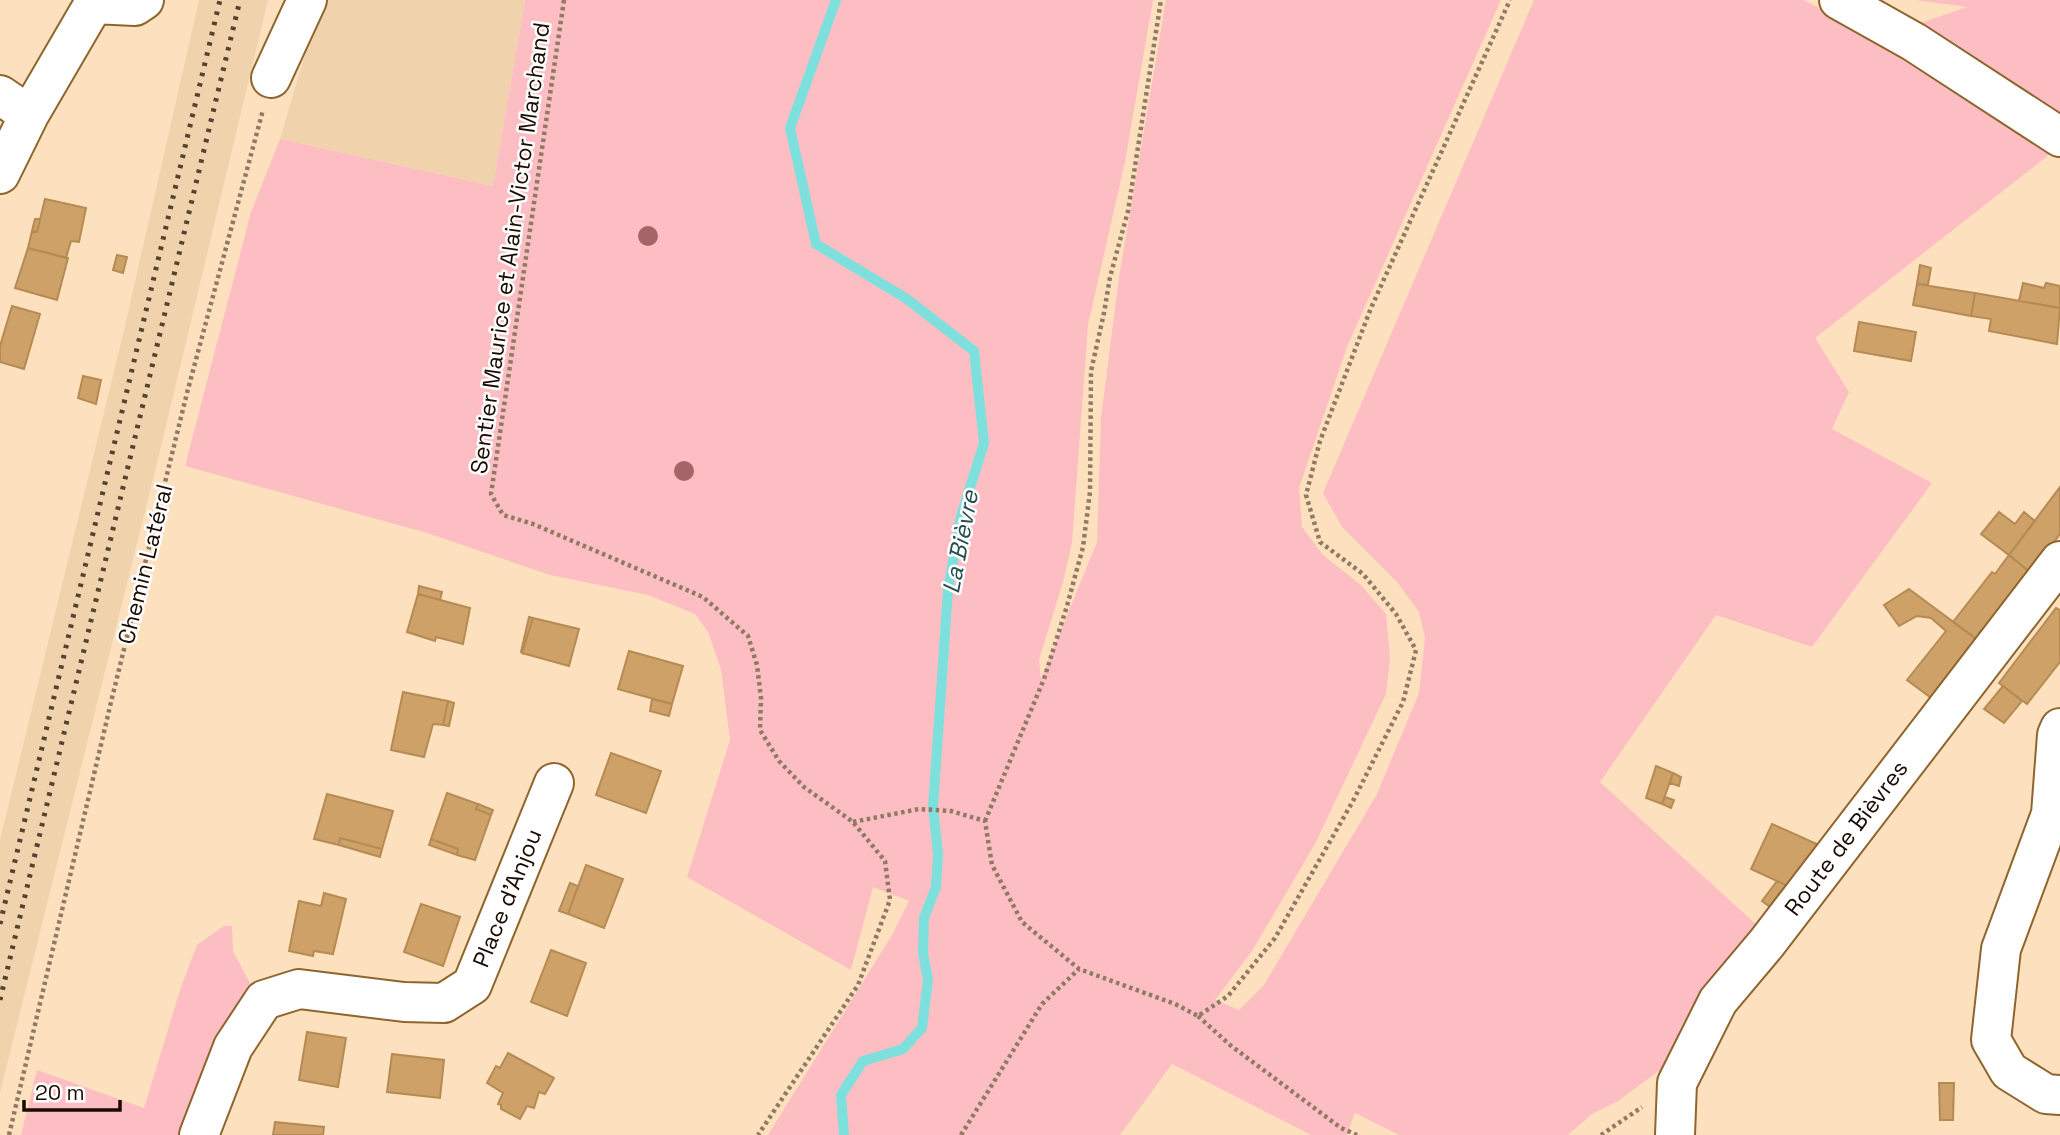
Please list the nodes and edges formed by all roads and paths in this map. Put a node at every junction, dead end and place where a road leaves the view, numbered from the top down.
1 (144, 0) edge
2 (307, 0) edge
3 (564, 0) edge
4 (1161, 0) edge
5 (1510, 0) edge
6 (1839, 0) edge
7 (95, 2) edge
8 (271, 78) joint
9 (15, 105) edge
10 (2057, 133) edge
11 (0, 174) edge
12 (2060, 561) edge
13 (2060, 728) edge
14 (554, 783) dead end
15 (985, 821) junction
16 (853, 822) junction
17 (1079, 969) junction
18 (1198, 1016) junction
19 (2060, 1095) edge
20 (9, 1135) edge
21 (199, 1135) edge
22 (758, 1135) edge
23 (961, 1135) edge
24 (1357, 1135) edge
25 (1675, 1135) edge

1 - 7 street
2 - 8 street
3 - 16 path, Sentier Maurice et Alain-Victor Marchand
4 - 15 path
5 - 18 path
6 - 10 street
7 - 9 street
8 - 20 path, Chemin Latéral
9 - 11 street
12 - 25 street, Route de Bièvres
13 - 19 street
14 - 21 street, Place d'Anjou
15 - 16 path
15 - 17 path
16 - 22 path, Sentier Maurice et Alain-Victor Marchand
17 - 18 path
17 - 23 path
18 - 24 path

